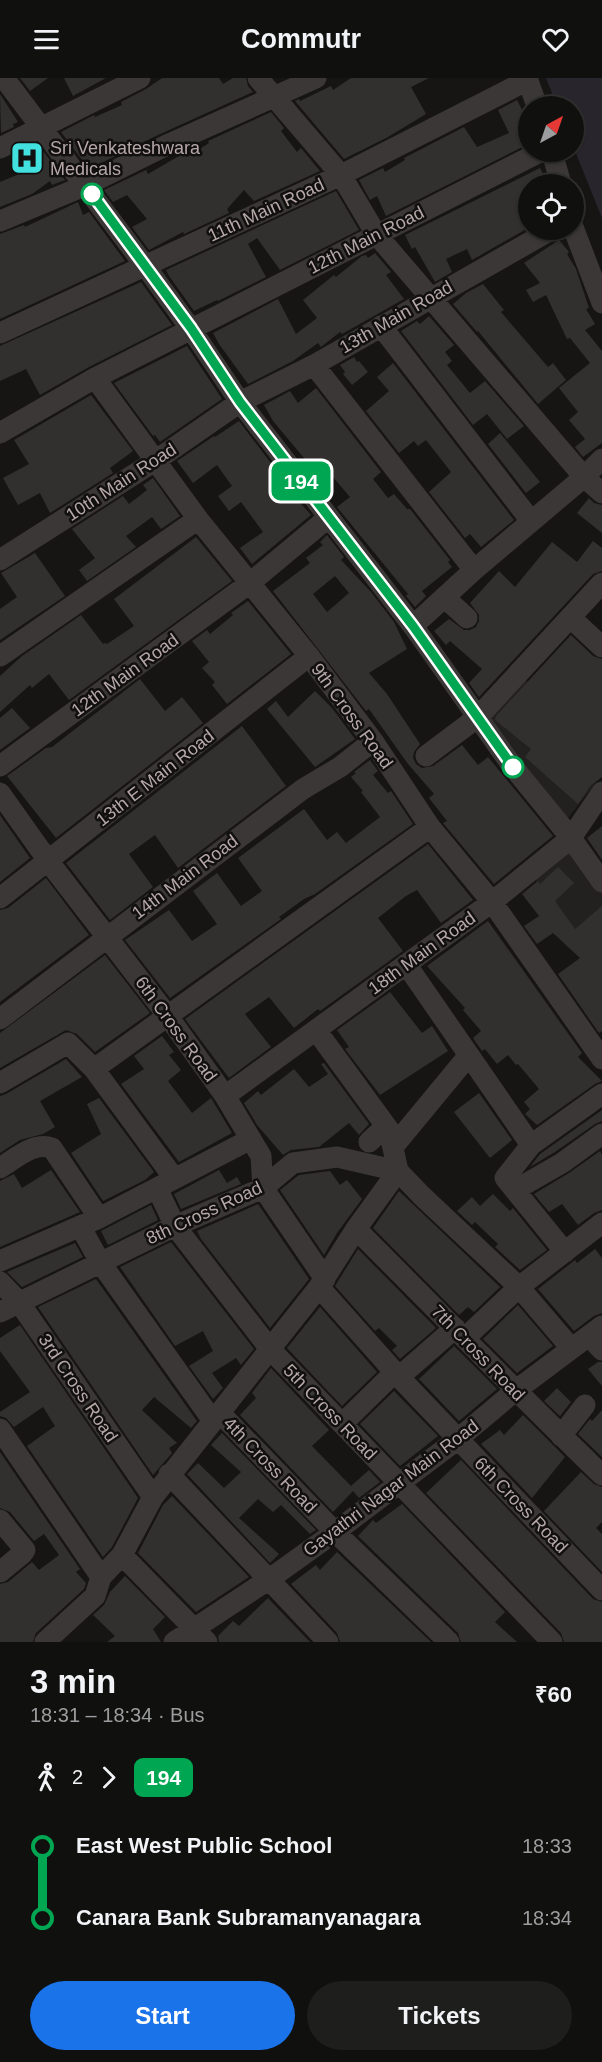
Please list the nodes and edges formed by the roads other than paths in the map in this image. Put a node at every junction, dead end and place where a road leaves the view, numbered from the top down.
1 (4, 78) edge
2 (140, 78) edge
3 (258, 78) edge
4 (316, 78) edge
5 (528, 79) edge
6 (534, 96) edge
7 (273, 97) junction
8 (42, 128) junction
9 (0, 148) edge
10 (520, 162) edge
11 (341, 175) junction
12 (84, 186) junction
13 (0, 221) edge
14 (376, 234) junction
15 (533, 240) edge
16 (580, 240) edge
17 (146, 267) junction
18 (598, 277) edge
19 (429, 297) junction
20 (602, 303) edge
21 (381, 326) junction
22 (191, 328) junction
23 (0, 333) edge
24 (314, 365) junction
25 (95, 378) junction
26 (240, 402) junction
27 (0, 433) edge
28 (602, 459) edge
29 (155, 461) junction
30 (584, 477) junction
31 (602, 493) edge
32 (329, 517) junction
33 (198, 519) junction
34 (531, 521) junction
35 (0, 560) edge
36 (474, 570) junction
37 (602, 583) edge
38 (250, 584) junction
39 (444, 597) junction
40 (467, 618) dead end
41 (570, 618) junction
42 (413, 626) junction
43 (601, 644) edge
44 (0, 656) edge
45 (309, 656) junction
46 (478, 717) junction
47 (373, 741) junction
48 (426, 756) dead end
49 (0, 766) edge
50 (0, 792) edge
51 (602, 792) edge
52 (430, 827) junction
53 (571, 838) junction
54 (49, 862) junction
55 (602, 882) edge
56 (0, 898) edge
57 (492, 902) junction
58 (107, 936) junction
59 (406, 964) junction
60 (167, 1015) junction
61 (0, 1019) edge
62 (316, 1029) junction
63 (469, 1056) junction
64 (602, 1059) edge
65 (94, 1069) junction
66 (0, 1083) edge
67 (602, 1094) edge
68 (225, 1096) junction
69 (387, 1126) junction
70 (602, 1134) edge
71 (251, 1139) junction
72 (369, 1142) dead end
73 (531, 1145) junction
74 (393, 1147) junction
75 (0, 1168) edge
76 (398, 1171) junction
77 (165, 1183) junction
78 (263, 1188) junction
79 (514, 1190) junction
80 (99, 1218) junction
81 (602, 1223) edge
82 (80, 1226) junction
83 (176, 1226) junction
84 (356, 1229) junction
85 (565, 1252) junction
86 (0, 1261) edge
87 (100, 1262) junction
88 (0, 1282) edge
89 (322, 1283) junction
90 (519, 1287) junction
91 (19, 1302) junction
92 (0, 1312) edge
93 (460, 1333) junction
94 (598, 1337) edge
95 (571, 1348) junction
96 (270, 1349) junction
97 (397, 1374) junction
98 (515, 1391) junction
99 (585, 1405) dead end
100 (217, 1417) junction
101 (342, 1424) junction
102 (0, 1429) edge
103 (561, 1436) junction
104 (458, 1440) junction
105 (170, 1474) junction
106 (602, 1474) edge
107 (400, 1484) junction
108 (153, 1497) junction
109 (0, 1520) edge
110 (335, 1532) junction
111 (122, 1555) junction
112 (0, 1572) edge
113 (101, 1577) junction
114 (268, 1580) junction
115 (602, 1590) edge
116 (200, 1635) edge
117 (45, 1642) edge
118 (174, 1642) edge
119 (328, 1642) edge
120 (449, 1642) edge
121 (552, 1642) edge

1 - 8 street
2 - 8 street
3 - 7 street
4 - 7 street
5 - 6 street
5 - 11 street, 11th Main Road
7 - 11 street
7 - 12 street
8 - 9 street
8 - 12 street
10 - 14 street, 12th Main Road
11 - 14 street
11 - 17 street, 11th Main Road
12 - 13 street
12 - 17 street
14 - 19 street
14 - 22 street, 12th Main Road
15 - 19 street, 13th Main Road
16 - 18 street
17 - 22 street
17 - 23 street, 11th Main Road
18 - 20 street
19 - 21 street, 13th Main Road
19 - 30 street
21 - 24 street, 13th Main Road
21 - 34 street
22 - 25 street, 12th Main Road
22 - 26 street
24 - 26 street, 13th Main Road
24 - 36 street
25 - 27 street, 12th Main Road
25 - 29 street, 9th Cross Road
26 - 29 street, 10th Main Road
26 - 32 street
28 - 30 street
29 - 33 street, 9th Cross Road
29 - 35 street, 10th Main Road
30 - 31 street
30 - 34 street
32 - 38 street, 12th Main Road
32 - 42 street
33 - 38 street, 9th Cross Road
33 - 44 street
34 - 36 street
36 - 39 street
37 - 41 street
38 - 45 street, 9th Cross Road
38 - 49 street, 12th Main Road
39 - 40 street
39 - 42 street
41 - 43 street
41 - 46 street
42 - 46 street
45 - 47 street, 9th Cross Road
45 - 54 street, 13th E Main Road
46 - 48 street
46 - 53 street
47 - 52 street, 9th Cross Road
47 - 58 street, 14th Main Road
50 - 54 street, 6th Cross Road
51 - 53 street, 18th Main Road
52 - 57 street, 9th Cross Road
52 - 60 street
53 - 55 street
53 - 57 street, 18th Main Road
54 - 56 street, 13th E Main Road
54 - 58 street, 6th Cross Road
57 - 59 street, 18th Main Road
57 - 64 street, 9th Cross Road
58 - 60 street, 6th Cross Road
58 - 61 street, 14th Main Road
59 - 62 street, 18th Main Road
59 - 63 street
60 - 65 street
60 - 68 street, 6th Cross Road
62 - 68 street, 18th Main Road
62 - 69 street
63 - 73 street
63 - 74 street
65 - 66 street, 5th Cross Road
65 - 77 street, 5th Cross Road
67 - 73 street
68 - 71 street, 6th Cross Road
69 - 72 street
69 - 74 street
70 - 79 street
71 - 77 street
71 - 78 street, 6th Cross Road
73 - 79 street
74 - 76 street
75 - 80 street
76 - 78 street, 8th Cross Road
76 - 84 street
76 - 90 street
77 - 80 street
77 - 83 street, 5th Cross Road
78 - 83 street, 8th Cross Road
78 - 89 street, 6th Cross Road
79 - 85 street
80 - 82 street
81 - 85 street
82 - 86 street
82 - 87 street, 4th Cross Road
83 - 87 street, 8th Cross Road
83 - 96 street, 5th Cross Road
84 - 89 street
84 - 93 street, 7th Cross Road
85 - 90 street
87 - 91 street, 8th Cross Road
87 - 100 street, 4th Cross Road
88 - 91 street, 3rd Cross Road
89 - 96 street
89 - 97 street, 6th Cross Road
90 - 93 street
90 - 95 street
91 - 92 street, 8th Cross Road
91 - 108 street, 3rd Cross Road
93 - 97 street
93 - 98 street, 7th Cross Road
94 - 95 street, Gayathri Nagar Main Road
95 - 98 street, Gayathri Nagar Main Road
96 - 100 street
96 - 101 street, 5th Cross Road
97 - 101 street
97 - 104 street, 6th Cross Road
98 - 103 street, 7th Cross Road
98 - 104 street, Gayathri Nagar Main Road
99 - 103 street
100 - 105 street
100 - 110 street, 4th Cross Road
101 - 107 street, 5th Cross Road
102 - 113 street
103 - 106 street, 7th Cross Road
104 - 107 street, Gayathri Nagar Main Road
104 - 115 street, 6th Cross Road
105 - 108 street
105 - 114 street
107 - 110 street, Gayathri Nagar Main Road
107 - 121 street, 5th Cross Road
108 - 111 street
109 - 112 street
110 - 114 street, Gayathri Nagar Main Road
110 - 120 street, 4th Cross Road
111 - 113 street
111 - 116 street
113 - 117 street
114 - 116 street, Gayathri Nagar Main Road
114 - 119 street
116 - 118 street, Gayathri Nagar Main Road

